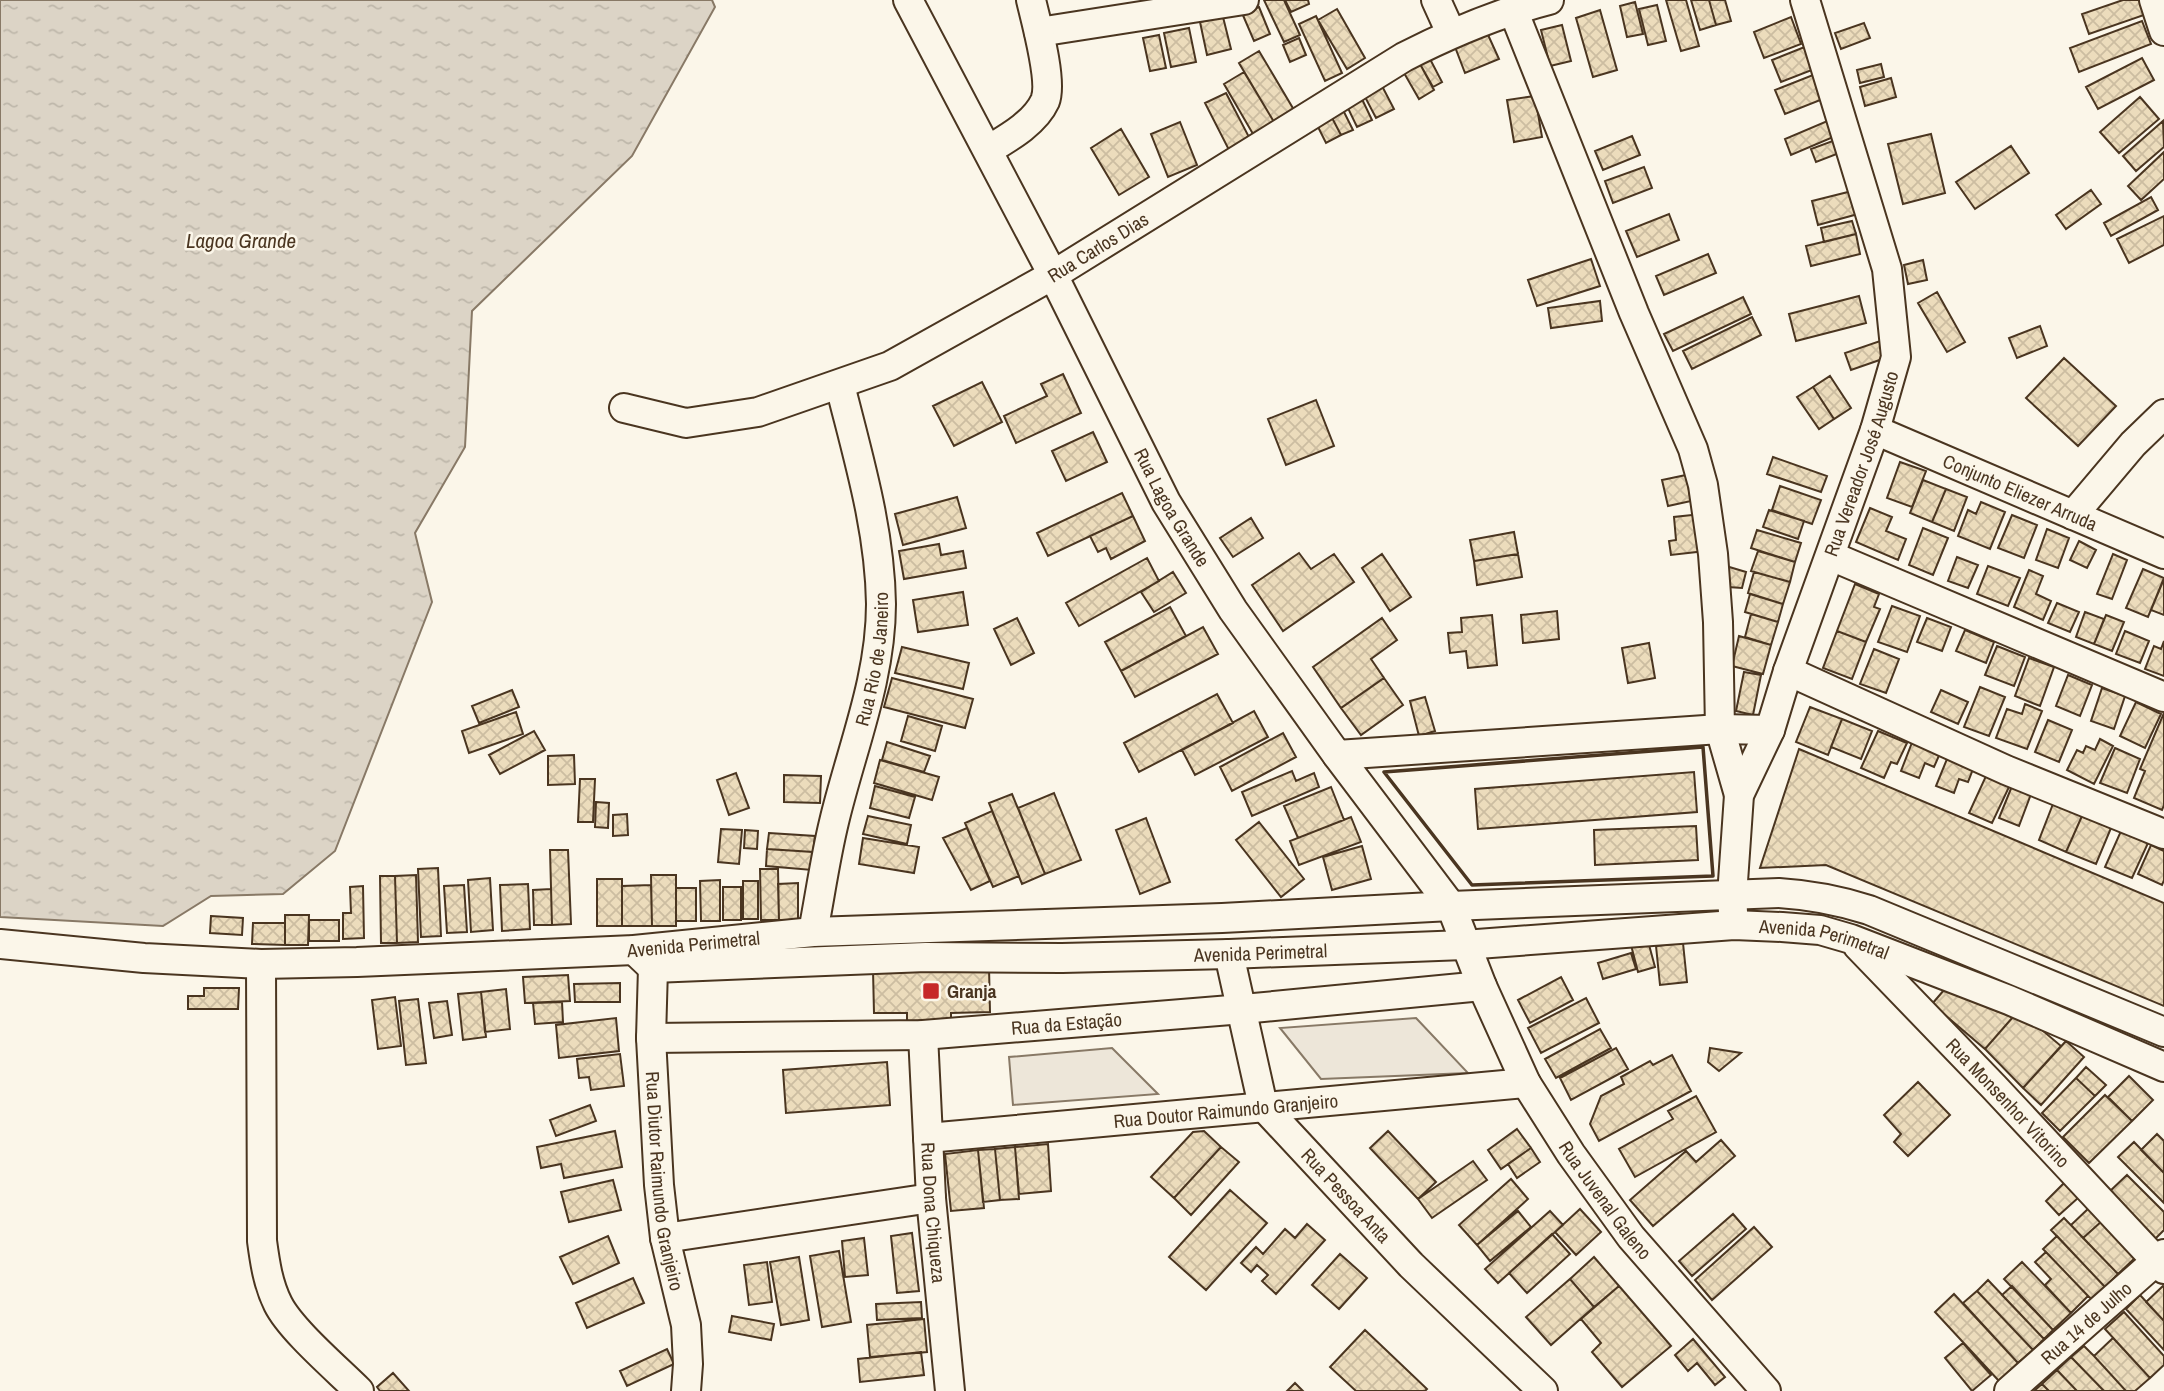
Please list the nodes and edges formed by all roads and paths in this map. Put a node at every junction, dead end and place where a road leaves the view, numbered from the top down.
1 (908, 0) edge
2 (1031, 0) edge
3 (1244, 0) edge
4 (1436, 0) edge
5 (1549, 0) edge
6 (1805, 0) edge
7 (2154, 0) edge
8 (1513, 10) junction
9 (2164, 31) edge
10 (1039, 32) junction
11 (1451, 33) junction
12 (988, 150) junction
13 (1053, 275) junction
14 (840, 385) junction
15 (624, 408) dead end
16 (2164, 414) edge
17 (1875, 430) junction
18 (2073, 515) junction
19 (2164, 554) edge
20 (1830, 556) junction
21 (1788, 671) junction
22 (2164, 697) edge
23 (1720, 729) junction
24 (1770, 730) junction
25 (1337, 755) junction
26 (1739, 795) junction
27 (2164, 834) edge
28 (1732, 896) junction
29 (1451, 906) junction
30 (1734, 925) junction
31 (926, 929) junction
32 (813, 932) junction
33 (1851, 939) junction
34 (0, 944) edge
35 (1464, 945) junction
36 (1229, 954) junction
37 (926, 957) junction
38 (643, 959) junction
39 (261, 964) junction
40 (1482, 986) junction
41 (1243, 1009) junction
42 (2164, 1032) edge
43 (923, 1035) junction
44 (651, 1038) junction
45 (2164, 1067) edge
46 (1526, 1083) junction
47 (1264, 1106) junction
48 (928, 1138) junction
49 (931, 1198) junction
50 (665, 1238) junction
51 (2161, 1261) edge
52 (359, 1391) edge
53 (686, 1391) edge
54 (950, 1391) edge
55 (1543, 1391) edge
56 (1766, 1391) edge
57 (2009, 1391) edge

1 - 12 street, Rua Lagoa Grande
2 - 10 street
3 - 10 street
4 - 11 street
5 - 8 street, Rua Carlos Dias
6 - 17 street, Rua Vereador José Augusto
7 - 9 street
8 - 11 street, Rua Carlos Dias
8 - 23 street
10 - 12 street
11 - 13 street, Rua Carlos Dias
12 - 13 street, Rua Lagoa Grande
13 - 14 street, Rua Carlos Dias
13 - 25 street, Rua Lagoa Grande
14 - 15 street, Rua Carlos Dias
14 - 32 street, Rua Rio de Janeiro
16 - 18 street
17 - 18 street, Conjunto Eliezer Arruda
17 - 20 street, Rua Vereador José Augusto
18 - 19 street, Conjunto Eliezer Arruda
20 - 21 street, Rua Vereador José Augusto
20 - 22 street
21 - 24 street, Rua Vereador José Augusto
21 - 27 street
23 - 24 street
23 - 25 street
23 - 26 street
24 - 26 street, Rua Vereador José Augusto
25 - 29 street, Rua Lagoa Grande
26 - 28 street, Rua Vereador José Augusto
28 - 29 street, Avenida Perimetral
28 - 30 street, Rua Vereador José Augusto
28 - 42 street, Avenida Perimetral
29 - 31 street, Avenida Perimetral
29 - 35 street, Rua Lagoa Grande
30 - 33 street, Avenida Perimetral
30 - 35 street, Avenida Perimetral
31 - 32 street, Avenida Perimetral
31 - 37 street
32 - 38 street, Avenida Perimetral
33 - 45 street, Avenida Perimetral
33 - 51 street, Rua Monsenhor Vitorino
34 - 39 street
35 - 36 street, Avenida Perimetral
35 - 40 street, Rua Lagoa Grande
36 - 37 street, Avenida Perimetral
36 - 41 street
37 - 38 street, Avenida Perimetral
38 - 39 street
38 - 44 street, Rua Diutor Raimundo Granjeiro
39 - 52 street
40 - 41 street, Rua da Estação
40 - 46 street, Rua Juvenal Galeno
41 - 43 street, Rua da Estação
41 - 47 street
43 - 44 street, Rua da Estação
43 - 48 street, Rua Dona Chiqueza
44 - 50 street, Rua Diutor Raimundo Granjeiro
46 - 47 street, Rua Doutor Raimundo Granjeiro
46 - 56 street, Rua Juvenal Galeno
47 - 48 street, Rua Doutor Raimundo Granjeiro
47 - 55 street, Rua Pessoa Anta
48 - 49 street, Rua Dona Chiqueza
49 - 50 street
49 - 54 street, Rua Dona Chiqueza
50 - 53 street, Rua Diutor Raimundo Granjeiro
51 - 57 street, Rua 14 de Julho

